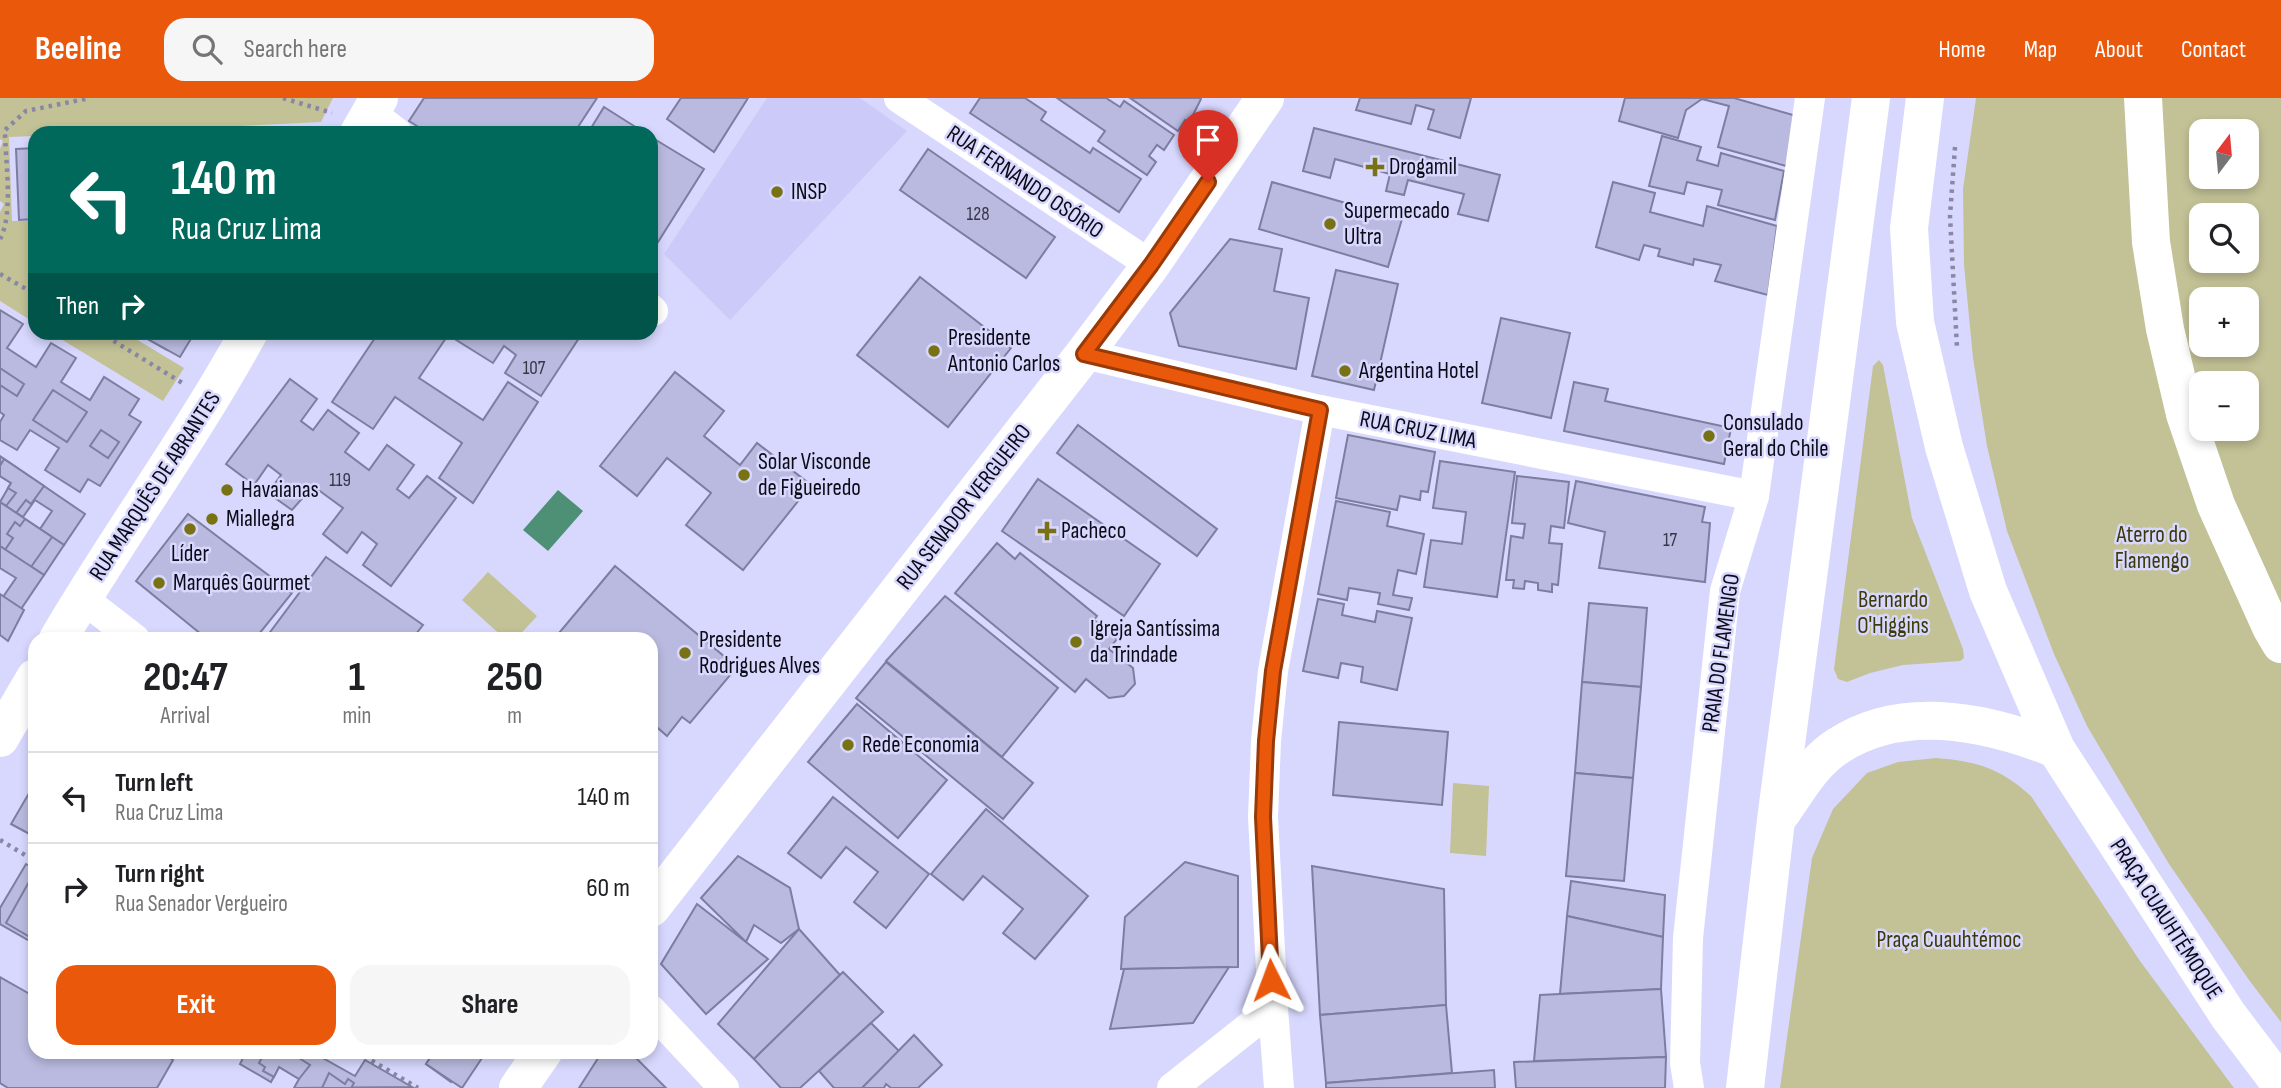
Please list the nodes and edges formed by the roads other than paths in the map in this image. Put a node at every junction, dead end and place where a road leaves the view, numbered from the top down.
1 (900, 98) edge
2 (1265, 98) edge
3 (1810, 98) edge
4 (1871, 98) edge
5 (1925, 98) edge
6 (2143, 98) edge
7 (1151, 265) junction
8 (245, 340) edge
9 (1084, 354) junction
10 (1320, 410) junction
11 (1754, 496) junction
12 (82, 598) junction
13 (62, 632) edge
14 (126, 632) edge
15 (2278, 635) edge
16 (28, 690) edge
17 (0, 738) edge
18 (2056, 749) junction
19 (1776, 820) junction
20 (658, 899) edge
21 (1272, 1007) junction
22 (658, 1017) edge
23 (538, 1059) edge
24 (2281, 1085) edge
25 (519, 1088) edge
26 (724, 1088) edge
27 (1172, 1088) edge
28 (1279, 1088) edge
29 (1689, 1088) edge
30 (1745, 1088) edge

1 - 7 street, RUA FERNANDO OSÓRIO
2 - 7 main road, RUA SENADOR VERGUEIRO
3 - 11 street, PRAIA DO FLAMENGO
4 - 19 main road
5 - 18 main road
6 - 15 main road
7 - 9 main road, RUA SENADOR VERGUEIRO
8 - 12 main road, RUA MARQUÊS DE ABRANTES
9 - 10 street, RUA CRUZ LIMA
9 - 20 main road, RUA SENADOR VERGUEIRO
10 - 11 street, RUA CRUZ LIMA
10 - 21 street
11 - 29 street, PRAIA DO FLAMENGO
12 - 13 main road, RUA MARQUÊS DE ABRANTES
12 - 14 street
16 - 17 main road
18 - 19 main road
18 - 24 main road, PRAÇA CUAUHTÉMOQUE
19 - 30 main road
21 - 27 street
21 - 28 street
22 - 26 street
23 - 25 main road

